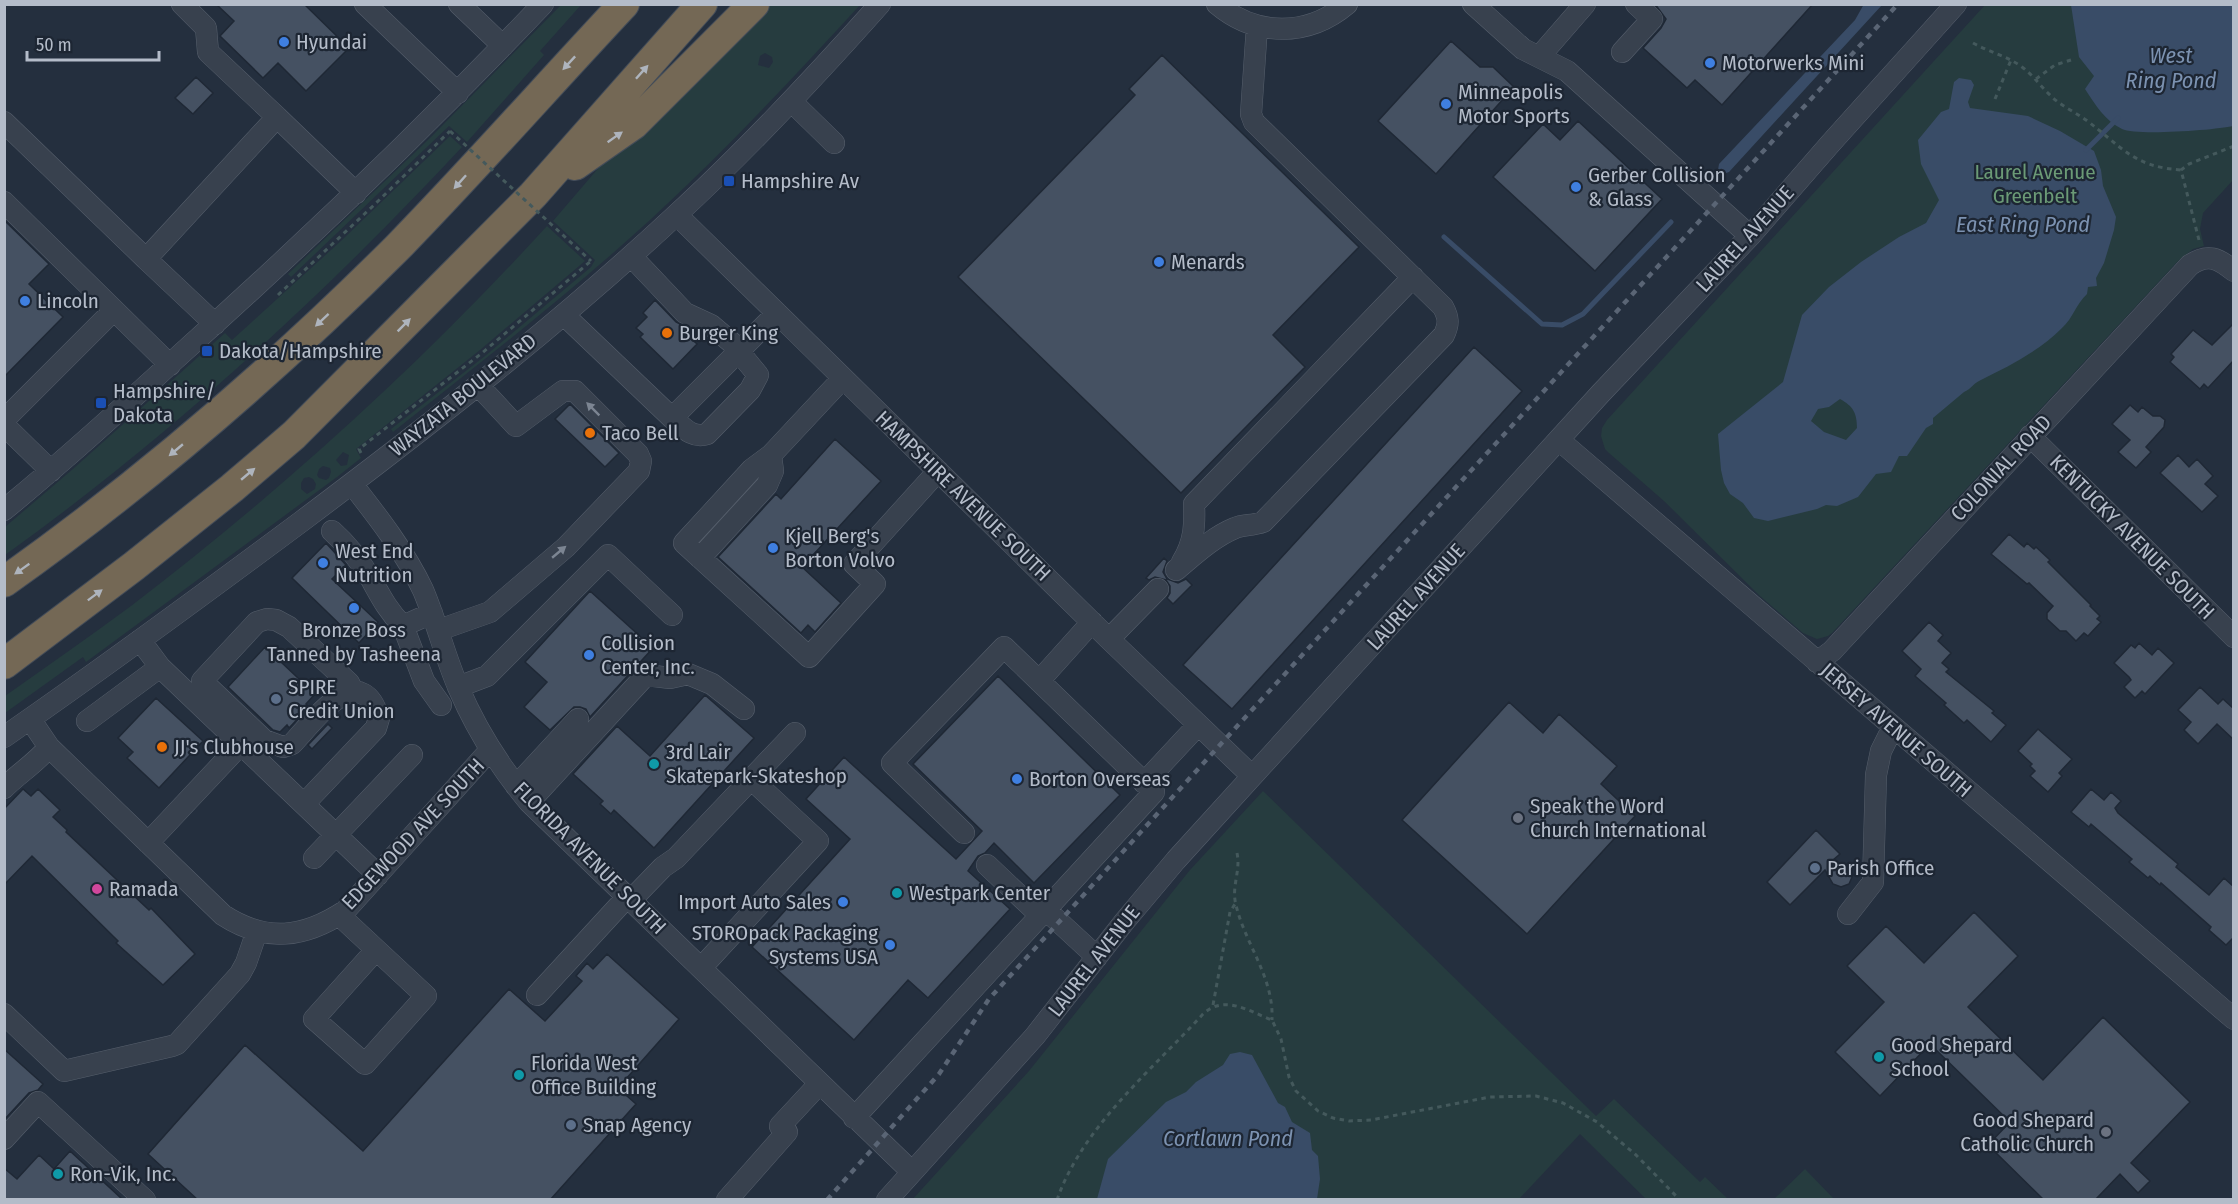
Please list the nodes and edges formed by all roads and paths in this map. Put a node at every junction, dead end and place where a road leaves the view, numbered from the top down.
1 (182, 4) edge
2 (365, 4) edge
3 (543, 4) edge
4 (624, 4) edge
5 (702, 4) edge
6 (754, 4) edge
7 (880, 4) edge
8 (1217, 4) edge
9 (1347, 4) edge
10 (1473, 4) edge
11 (1585, 4) edge
12 (1636, 4) edge
13 (1956, 4) edge
14 (460, 5) edge
15 (1257, 26) junction
16 (1973, 43) dead end
17 (503, 46) junction
18 (1622, 52) dead end
19 (1539, 57) junction
20 (2011, 60) junction
21 (2072, 60) dead end
22 (2036, 79) junction
23 (458, 93) junction
24 (1995, 99) dead end
25 (791, 101) junction
26 (277, 117) junction
27 (4, 122) edge
28 (834, 143) dead end
29 (2234, 146) edge
30 (2181, 170) junction
31 (356, 193) junction
32 (533, 195) junction
33 (4, 202) edge
34 (677, 215) junction
35 (1750, 237) junction
36 (631, 256) junction
37 (2205, 257) junction
38 (146, 259) junction
39 (2234, 271) edge
40 (1413, 277) junction
41 (292, 282) dead end
42 (114, 310) junction
43 (777, 313) junction
44 (564, 315) junction
45 (215, 324) junction
46 (739, 351) junction
47 (170, 365) junction
48 (843, 378) junction
49 (478, 385) junction
50 (672, 418) junction
51 (4, 420) edge
52 (4, 425) edge
53 (382, 431) dead end
54 (2030, 436) junction
55 (1559, 440) junction
56 (51, 471) junction
57 (938, 471) junction
58 (352, 484) junction
59 (4, 510) edge
60 (332, 531) dead end
61 (4, 582) edge
62 (1158, 589) dead end
63 (672, 615) dead end
64 (435, 622) junction
65 (1092, 622) junction
66 (403, 626) junction
67 (48, 630) junction
68 (2234, 637) edge
69 (1109, 639) junction
70 (140, 640) junction
71 (4, 659) edge
72 (1817, 662) junction
73 (4, 664) edge
74 (160, 667) junction
75 (1039, 681) junction
76 (458, 687) junction
77 (195, 688) junction
78 (354, 691) junction
79 (441, 705) dead end
80 (744, 709) dead end
81 (30, 719) junction
82 (578, 719) dead end
83 (87, 721) dead end
84 (1197, 725) junction
85 (1893, 728) junction
86 (795, 733) dead end
87 (4, 737) edge
88 (241, 744) junction
89 (50, 747) junction
90 (490, 750) junction
91 (412, 754) dead end
92 (1252, 776) junction
93 (751, 779) junction
94 (1144, 783) junction
95 (4, 788) edge
96 (523, 794) junction
97 (304, 804) junction
98 (964, 833) dead end
99 (336, 835) junction
100 (148, 843) junction
101 (1237, 854) dead end
102 (314, 858) dead end
103 (987, 865) dead end
104 (378, 875) junction
105 (629, 898) junction
106 (1235, 904) junction
107 (1043, 913) junction
108 (1848, 914) dead end
109 (339, 915) junction
110 (257, 931) junction
111 (376, 950) junction
112 (1097, 957) junction
113 (701, 968) junction
114 (537, 995) dead end
115 (1213, 1005) junction
116 (4, 1014) edge
117 (2234, 1019) edge
118 (1272, 1020) junction
119 (819, 1084) junction
120 (854, 1118) junction
121 (4, 1139) edge
122 (912, 1172) junction
123 (145, 1200) edge
124 (727, 1200) edge
125 (887, 1200) edge
126 (1057, 1200) edge
127 (1680, 1200) edge

1 - 26 street
2 - 23 street
3 - 17 street
4 -> 61 highway
32 -> 5 highway
32 -> 6 highway
7 - 25 street, WAYZATA BOULEVARD
8 - 15 street
9 - 15 street
10 - 19 street
11 - 19 street
12 - 18 street
13 - 35 street, LAUREL AVENUE
14 - 17 street
15 - 40 street
16 - 20 path
17 - 23 street
19 - 35 street
20 - 22 path
20 - 24 path
21 - 22 path
22 - 30 path
23 - 31 street
25 - 28 street
25 - 34 street, WAYZATA BOULEVARD
26 - 31 street
26 - 38 street
27 - 38 street
29 - 30 path
30 - 37 path
31 - 45 street
67 -> 32 highway
33 - 42 street
34 - 36 street, WAYZATA BOULEVARD
34 - 43 street, HAMPSHIRE AVENUE SOUTH
35 - 55 street, LAUREL AVENUE
36 - 44 street, WAYZATA BOULEVARD
36 - 46 street
37 - 39 street
37 - 54 street, COLONIAL ROAD
38 - 45 street
40 - 40 street
41 - 53 path, bridge
42 - 47 street
42 - 51 street
43 - 46 street
43 - 48 street, HAMPSHIRE AVENUE SOUTH
44 - 49 street, WAYZATA BOULEVARD
44 - 50 street
45 - 47 street
46 - 50 street
46 - 50 street
47 - 56 street
48 - 57 street, HAMPSHIRE AVENUE SOUTH
48 - 57 street
49 - 58 street, WAYZATA BOULEVARD
64 -> 49 street
52 - 56 street
54 - 68 street, KENTUCKY AVENUE SOUTH
54 - 72 street, COLONIAL ROAD
55 - 72 street, JERSEY AVENUE SOUTH
55 - 92 street, LAUREL AVENUE
56 - 59 street
57 - 65 street, HAMPSHIRE AVENUE SOUTH
58 - 64 street, FLORIDA AVENUE SOUTH
58 - 70 street, WAYZATA BOULEVARD
60 - 66 street
62 - 69 street
63 - 76 street
64 - 66 street
64 - 76 street, FLORIDA AVENUE SOUTH
65 - 69 street, HAMPSHIRE AVENUE SOUTH
65 - 75 street
66 - 79 street
67 - 71 highway
67 - 73 highway
69 - 84 street, HAMPSHIRE AVENUE SOUTH
70 - 74 street
70 - 81 street, WAYZATA BOULEVARD
72 - 85 street, JERSEY AVENUE SOUTH
74 - 77 street
74 - 83 street
75 - 94 street
75 - 98 street
76 - 90 street, FLORIDA AVENUE SOUTH
77 - 78 street
77 - 78 street
77 - 88 street
78 - 97 street
80 - 96 street
81 - 87 street, WAYZATA BOULEVARD
81 - 89 street, EDGEWOOD AVE SOUTH
82 - 96 street
84 - 92 street, HAMPSHIRE AVENUE SOUTH
84 - 94 street
85 - 108 street
85 - 117 street, JERSEY AVENUE SOUTH
86 - 93 street
88 - 97 street
88 - 100 street
89 - 95 street
89 - 100 street, EDGEWOOD AVE SOUTH
90 - 96 street, FLORIDA AVENUE SOUTH
90 - 104 street, EDGEWOOD AVE SOUTH
91 - 99 street
92 - 112 street, LAUREL AVENUE
93 - 105 street
93 - 113 street
94 - 107 street
96 - 105 street, FLORIDA AVENUE SOUTH
97 - 99 street
99 - 102 street
99 - 104 street
100 - 110 street, EDGEWOOD AVE SOUTH
101 - 106 path
103 - 107 street
104 - 109 street, EDGEWOOD AVE SOUTH
105 - 113 street, FLORIDA AVENUE SOUTH
105 - 114 street
106 - 115 path
106 - 118 path
107 - 112 street
107 - 120 street
109 - 110 street, EDGEWOOD AVE SOUTH
109 - 111 street
110 - 116 street
111 - 111 street
112 - 122 street, LAUREL AVENUE
113 - 119 street, FLORIDA AVENUE SOUTH
115 - 118 path
115 - 126 path
118 - 127 path
119 - 120 street, FLORIDA AVENUE SOUTH
119 - 124 street
120 - 122 street, FLORIDA AVENUE SOUTH
121 - 123 street
122 - 125 street, LAUREL AVENUE

